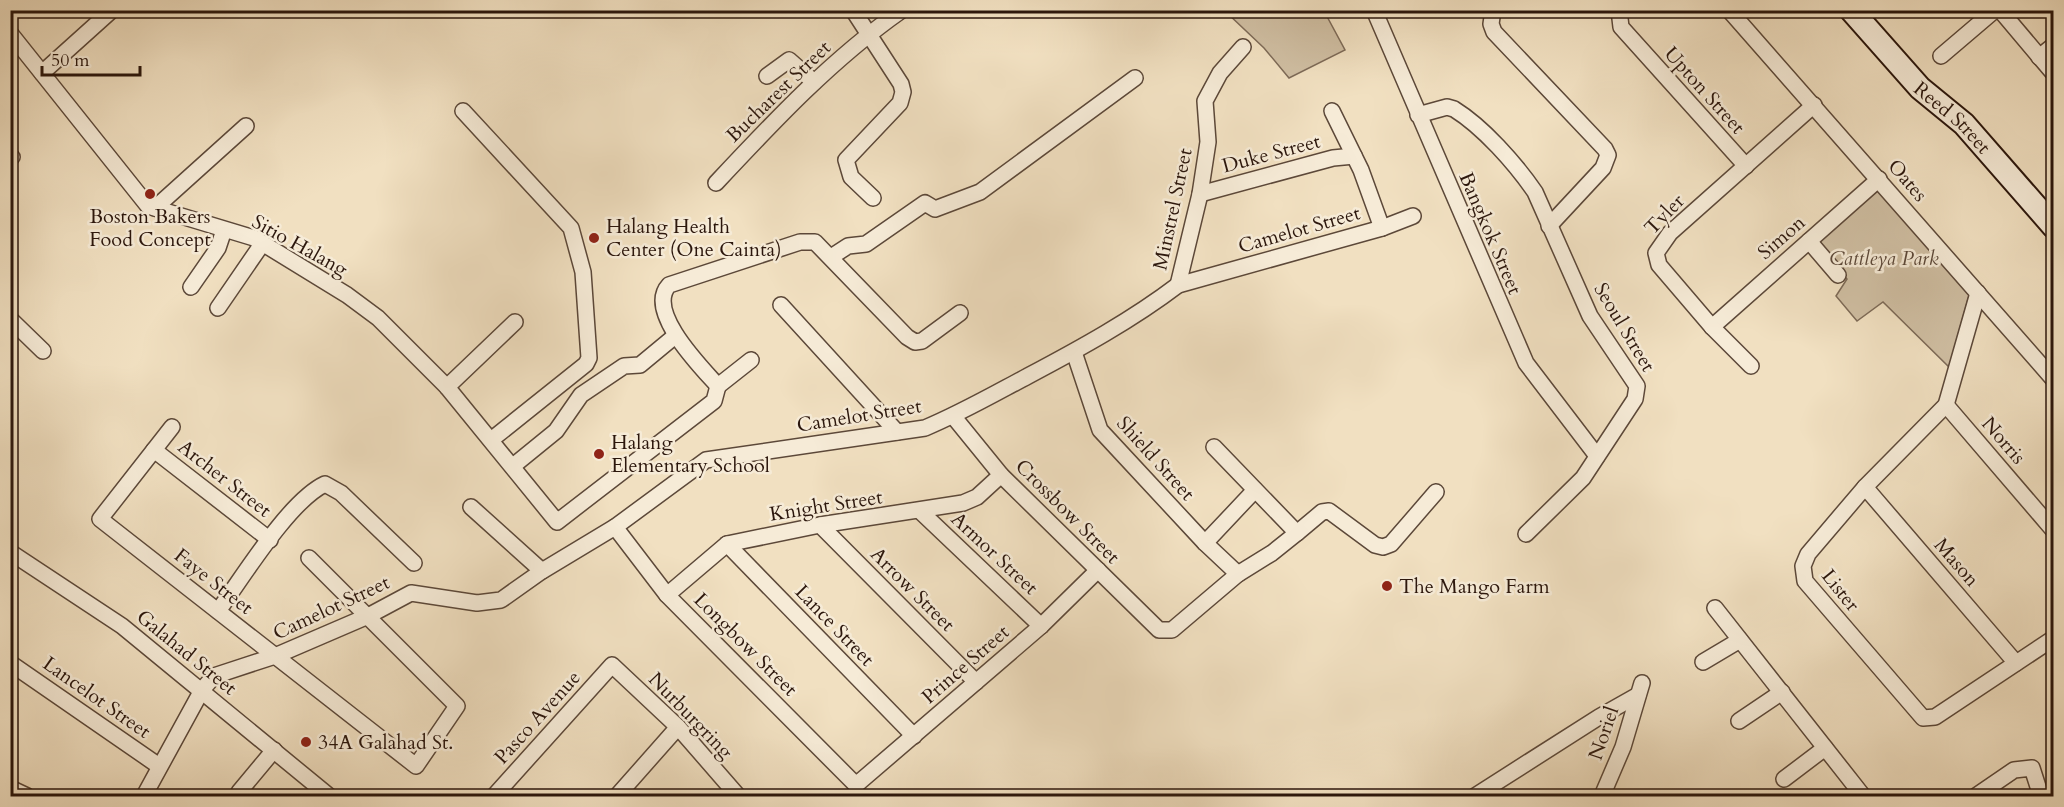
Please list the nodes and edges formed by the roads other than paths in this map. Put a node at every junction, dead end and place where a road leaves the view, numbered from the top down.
1 (112, 10) edge
2 (853, 10) edge
3 (902, 10) edge
4 (1374, 10) edge
5 (1493, 10) edge
6 (1619, 10) edge
7 (1729, 10) edge
8 (1851, 10) edge
9 (1997, 10) edge
10 (10, 33) edge
11 (869, 34) junction
12 (2054, 45) edge
13 (1243, 47) dead end
14 (1941, 56) dead end
15 (2039, 57) junction
16 (42, 73) junction
17 (2054, 74) edge
18 (767, 76) dead end
19 (1135, 78) dead end
20 (814, 82) junction
21 (1814, 105) junction
22 (463, 111) dead end
23 (1332, 111) dead end
24 (1418, 115) junction
25 (246, 126) dead end
26 (1354, 156) junction
27 (1746, 166) junction
28 (1879, 179) junction
29 (716, 183) dead end
30 (1200, 194) junction
31 (873, 198) dead end
32 (154, 208) junction
33 (1413, 216) dead end
34 (1548, 226) junction
35 (2054, 227) edge
36 (1382, 228) junction
37 (225, 230) junction
38 (1809, 241) junction
39 (262, 244) junction
40 (831, 257) junction
41 (1838, 275) dead end
42 (1178, 285) junction
43 (190, 287) dead end
44 (1978, 293) junction
45 (781, 305) dead end
46 (218, 308) dead end
47 (960, 313) dead end
48 (10, 319) edge
49 (515, 322) dead end
50 (1712, 327) junction
51 (675, 336) junction
52 (43, 351) dead end
53 (1074, 352) junction
54 (751, 360) dead end
55 (1751, 366) dead end
56 (2054, 380) edge
57 (447, 387) junction
58 (718, 387) junction
59 (1946, 405) junction
60 (953, 416) junction
61 (172, 427) dead end
62 (897, 432) junction
63 (491, 440) junction
64 (1214, 447) dead end
65 (154, 450) junction
66 (1597, 456) junction
67 (513, 466) junction
68 (1001, 475) junction
69 (1865, 487) junction
70 (1256, 490) junction
71 (1436, 492) dead end
72 (471, 507) dead end
73 (920, 511) junction
74 (820, 525) junction
75 (615, 527) junction
76 (2054, 531) edge
77 (1297, 533) junction
78 (1526, 534) dead end
79 (270, 540) junction
80 (1205, 543) junction
81 (727, 544) junction
82 (10, 552) edge
83 (309, 558) dead end
84 (414, 563) dead end
85 (1098, 570) junction
86 (542, 571) junction
87 (1238, 574) junction
88 (668, 595) junction
89 (1715, 608) dead end
90 (218, 611) junction
91 (368, 616) junction
92 (1041, 626) junction
93 (2054, 638) edge
94 (1740, 639) junction
95 (275, 656) junction
96 (1703, 662) dead end
97 (10, 663) edge
98 (2016, 663) junction
99 (612, 665) joint
100 (976, 682) junction
101 (201, 690) junction
102 (1782, 692) junction
103 (1739, 721) dead end
104 (678, 727) junction
105 (914, 736) junction
106 (1825, 748) junction
107 (274, 750) junction
108 (159, 766) junction
109 (1784, 779) dead end
110 (856, 784) joint
111 (10, 788) edge
112 (239, 792) dead end
113 (27, 796) edge
114 (144, 796) edge
115 (329, 796) edge
116 (494, 796) edge
117 (617, 796) edge
118 (738, 796) edge
119 (1475, 796) edge
120 (1602, 796) edge
121 (1863, 796) edge
122 (1976, 796) edge
123 (2041, 796) edge

1 - 16 street
2 - 11 street
3 - 11 street, Bucharest Street
4 - 24 street, Bangkok Street
5 - 34 street
6 - 27 street, Upton Street
7 - 21 street, Oates
8 - 35 street, Reed Street
9 - 14 street
9 - 15 street
10 - 16 street, Sitio Halang
11 - 20 street, Bucharest Street
11 - 31 street
12 - 15 street
13 - 30 street, Minstrel Street
15 - 17 street
16 - 32 street, Sitio Halang
18 - 20 street
19 - 40 street
20 - 29 street, Bucharest Street
21 - 27 street, Tyler
21 - 28 street, Oates
22 - 63 street
23 - 26 street
24 - 34 street, Seoul Street
24 - 66 street, Bangkok Street
25 - 32 street
26 - 30 street, Duke Street
26 - 36 street
27 - 50 street, Tyler
28 - 38 street, Simon
28 - 44 street, Oates
30 - 42 street, Minstrel Street
32 - 37 street, Sitio Halang
33 - 36 street, Camelot Street
34 - 66 street, Seoul Street
36 - 42 street, Camelot Street
37 - 39 street, Sitio Halang
37 - 43 street
38 - 41 street
38 - 50 street, Simon
39 - 46 street
39 - 57 street, Sitio Halang
40 - 47 street
40 - 51 street
42 - 53 street, Camelot Street
44 - 56 street, Oates
44 - 59 street, Lister
45 - 62 street
48 - 52 street
49 - 57 street
50 - 55 street, Tyler
51 - 58 street
51 - 67 street
53 - 60 street, Camelot Street
53 - 80 street, Shield Street
54 - 58 street
57 - 63 street, Sitio Halang
58 - 67 street, Sitio Halang
59 - 69 street, Lister
59 - 76 street, Norris
60 - 62 street, Camelot Street
60 - 68 street, Crossbow Street
61 - 65 street
62 - 75 street, Camelot Street
63 - 67 street, Sitio Halang
64 - 70 street
65 - 79 street, Archer Street
65 - 90 street, Faye Street
66 - 78 street, Seoul Street
68 - 73 street, Knight Street
68 - 85 street, Crossbow Street
69 - 98 street, Mason
69 - 98 street, Lister
70 - 77 street
70 - 80 street
71 - 77 street
72 - 86 street
73 - 74 street, Knight Street
73 - 92 street, Armor Street
74 - 81 street, Knight Street
74 - 100 street, Arrow Street
75 - 86 street, Camelot Street
75 - 88 street, Longbow Street
77 - 87 street
79 - 84 street
79 - 90 street
80 - 87 street, Shield Street
81 - 88 street, Knight Street
81 - 105 street, Lance Street
82 - 101 street, Galahad Street
83 - 91 street
85 - 87 street, Crossbow Street
85 - 92 street, Prince Street
86 - 91 street, Camelot Street
88 - 110 street, Longbow Street
89 - 94 street
90 - 95 street, Faye Street
91 - 95 street, Camelot Street
91 - 95 street, Faye Street
92 - 100 street, Prince Street
93 - 98 street, Lister
94 - 96 street
94 - 102 street
95 - 101 street, Camelot Street
97 - 108 street, Lancelot Street
99 - 104 street, Nurburgring
99 - 116 street, Pasco Avenue
100 - 105 street, Prince Street
101 - 107 street, Galahad Street
101 - 108 street, Camelot Street
102 - 103 street
102 - 106 street
104 - 117 street
104 - 118 street, Nurburgring
105 - 110 street, Prince Street
106 - 109 street
106 - 121 street
107 - 112 street
107 - 115 street, Galahad Street
108 - 114 street, Camelot Street
111 - 113 street
119 - 120 street, Noriel
122 - 123 street

